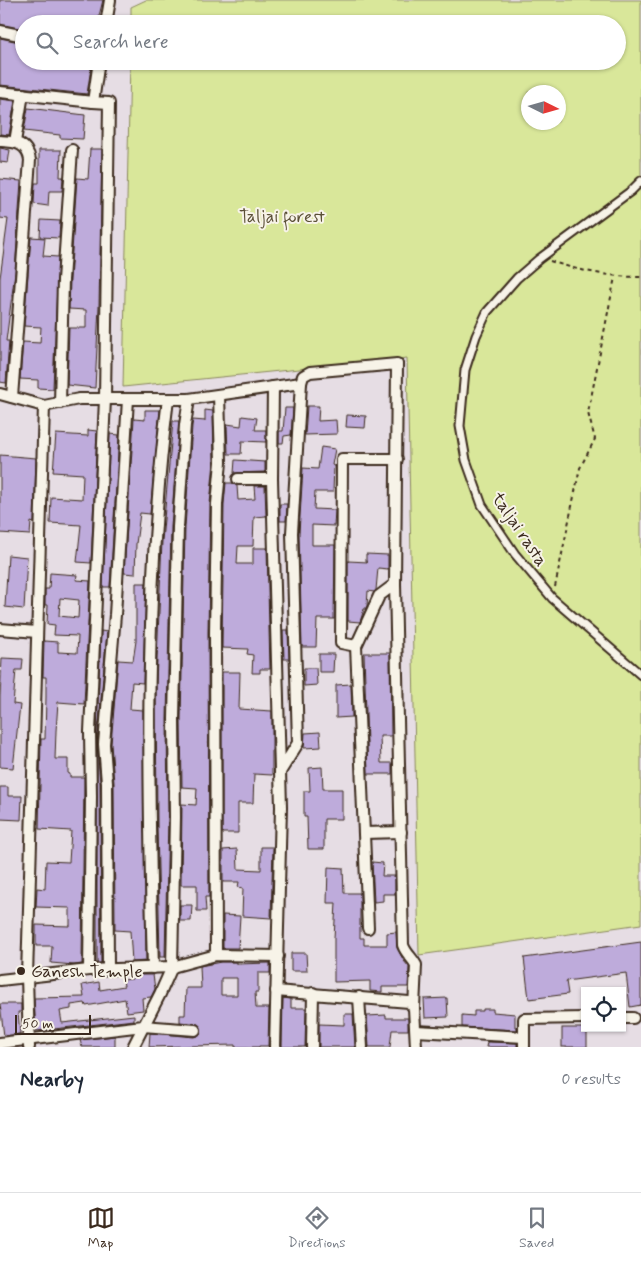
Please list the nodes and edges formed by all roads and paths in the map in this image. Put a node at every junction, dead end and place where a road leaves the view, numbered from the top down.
1 (110, 0) edge
2 (108, 15) edge
3 (0, 31) edge
4 (15, 34) edge
5 (98, 70) edge
6 (0, 92) edge
7 (23, 94) junction
8 (93, 102) junction
9 (0, 141) edge
10 (15, 142) junction
11 (72, 150) dead end
12 (641, 181) edge
13 (539, 259) junction
14 (641, 276) edge
15 (615, 277) junction
16 (301, 383) junction
17 (273, 387) junction
18 (0, 394) edge
19 (219, 395) junction
20 (12, 397) junction
21 (105, 399) junction
22 (128, 399) junction
23 (168, 399) junction
24 (189, 399) junction
25 (60, 403) junction
26 (44, 406) junction
27 (397, 459) junction
28 (238, 480) dead end
29 (272, 480) junction
30 (394, 584) junction
31 (552, 598) junction
32 (0, 629) edge
33 (37, 632) junction
34 (356, 646) junction
35 (641, 675) edge
36 (280, 772) junction
37 (401, 832) junction
38 (364, 833) junction
39 (368, 928) dead end
40 (216, 955) junction
41 (278, 956) junction
42 (172, 967) junction
43 (153, 968) junction
44 (108, 969) junction
45 (89, 970) junction
46 (27, 976) junction
47 (0, 980) edge
48 (276, 991) junction
49 (312, 993) junction
50 (359, 997) junction
51 (414, 1008) junction
52 (581, 1018) edge
53 (143, 1026) junction
54 (195, 1030) dead end
55 (416, 1031) junction
56 (524, 1042) edge
57 (0, 1043) edge
58 (29, 1044) edge
59 (132, 1047) edge
60 (276, 1047) edge
61 (312, 1047) edge
62 (362, 1047) edge
63 (416, 1047) edge

1 - 2 street
3 - 4 street
5 - 8 street
6 - 7 street
7 - 8 street
7 - 10 street
8 - 21 street
9 - 10 street
10 - 20 street
11 - 25 street
12 - 13 street, taljai rasta
13 - 15 path
13 - 31 street, taljai rasta
14 - 15 path
15 - 31 path, taljai rasta
16 - 17 street
16 - 27 street
16 - 36 street
17 - 19 street
17 - 29 street
18 - 20 street
19 - 24 street
19 - 40 street
20 - 26 street
21 - 22 street
21 - 25 street
21 - 45 street
22 - 23 street
22 - 44 street
23 - 24 street
23 - 43 street
24 - 42 street
25 - 26 street
26 - 33 street
27 - 30 street
27 - 34 street
28 - 29 street
29 - 36 street
30 - 34 street
30 - 37 street
31 - 35 street, taljai rasta
32 - 33 street
33 - 46 street
34 - 38 street
36 - 41 street
37 - 38 street
37 - 51 street
38 - 39 street
40 - 41 street
40 - 42 street
41 - 48 street
42 - 43 street
42 - 53 street
43 - 44 street
44 - 45 street
45 - 46 street
46 - 47 street
46 - 58 street
48 - 49 street
48 - 60 street
49 - 50 street
49 - 61 street
50 - 51 street
50 - 62 street
51 - 55 street
52 - 56 street
53 - 54 street
53 - 58 street
53 - 59 street
55 - 56 street
55 - 63 street
57 - 58 street

